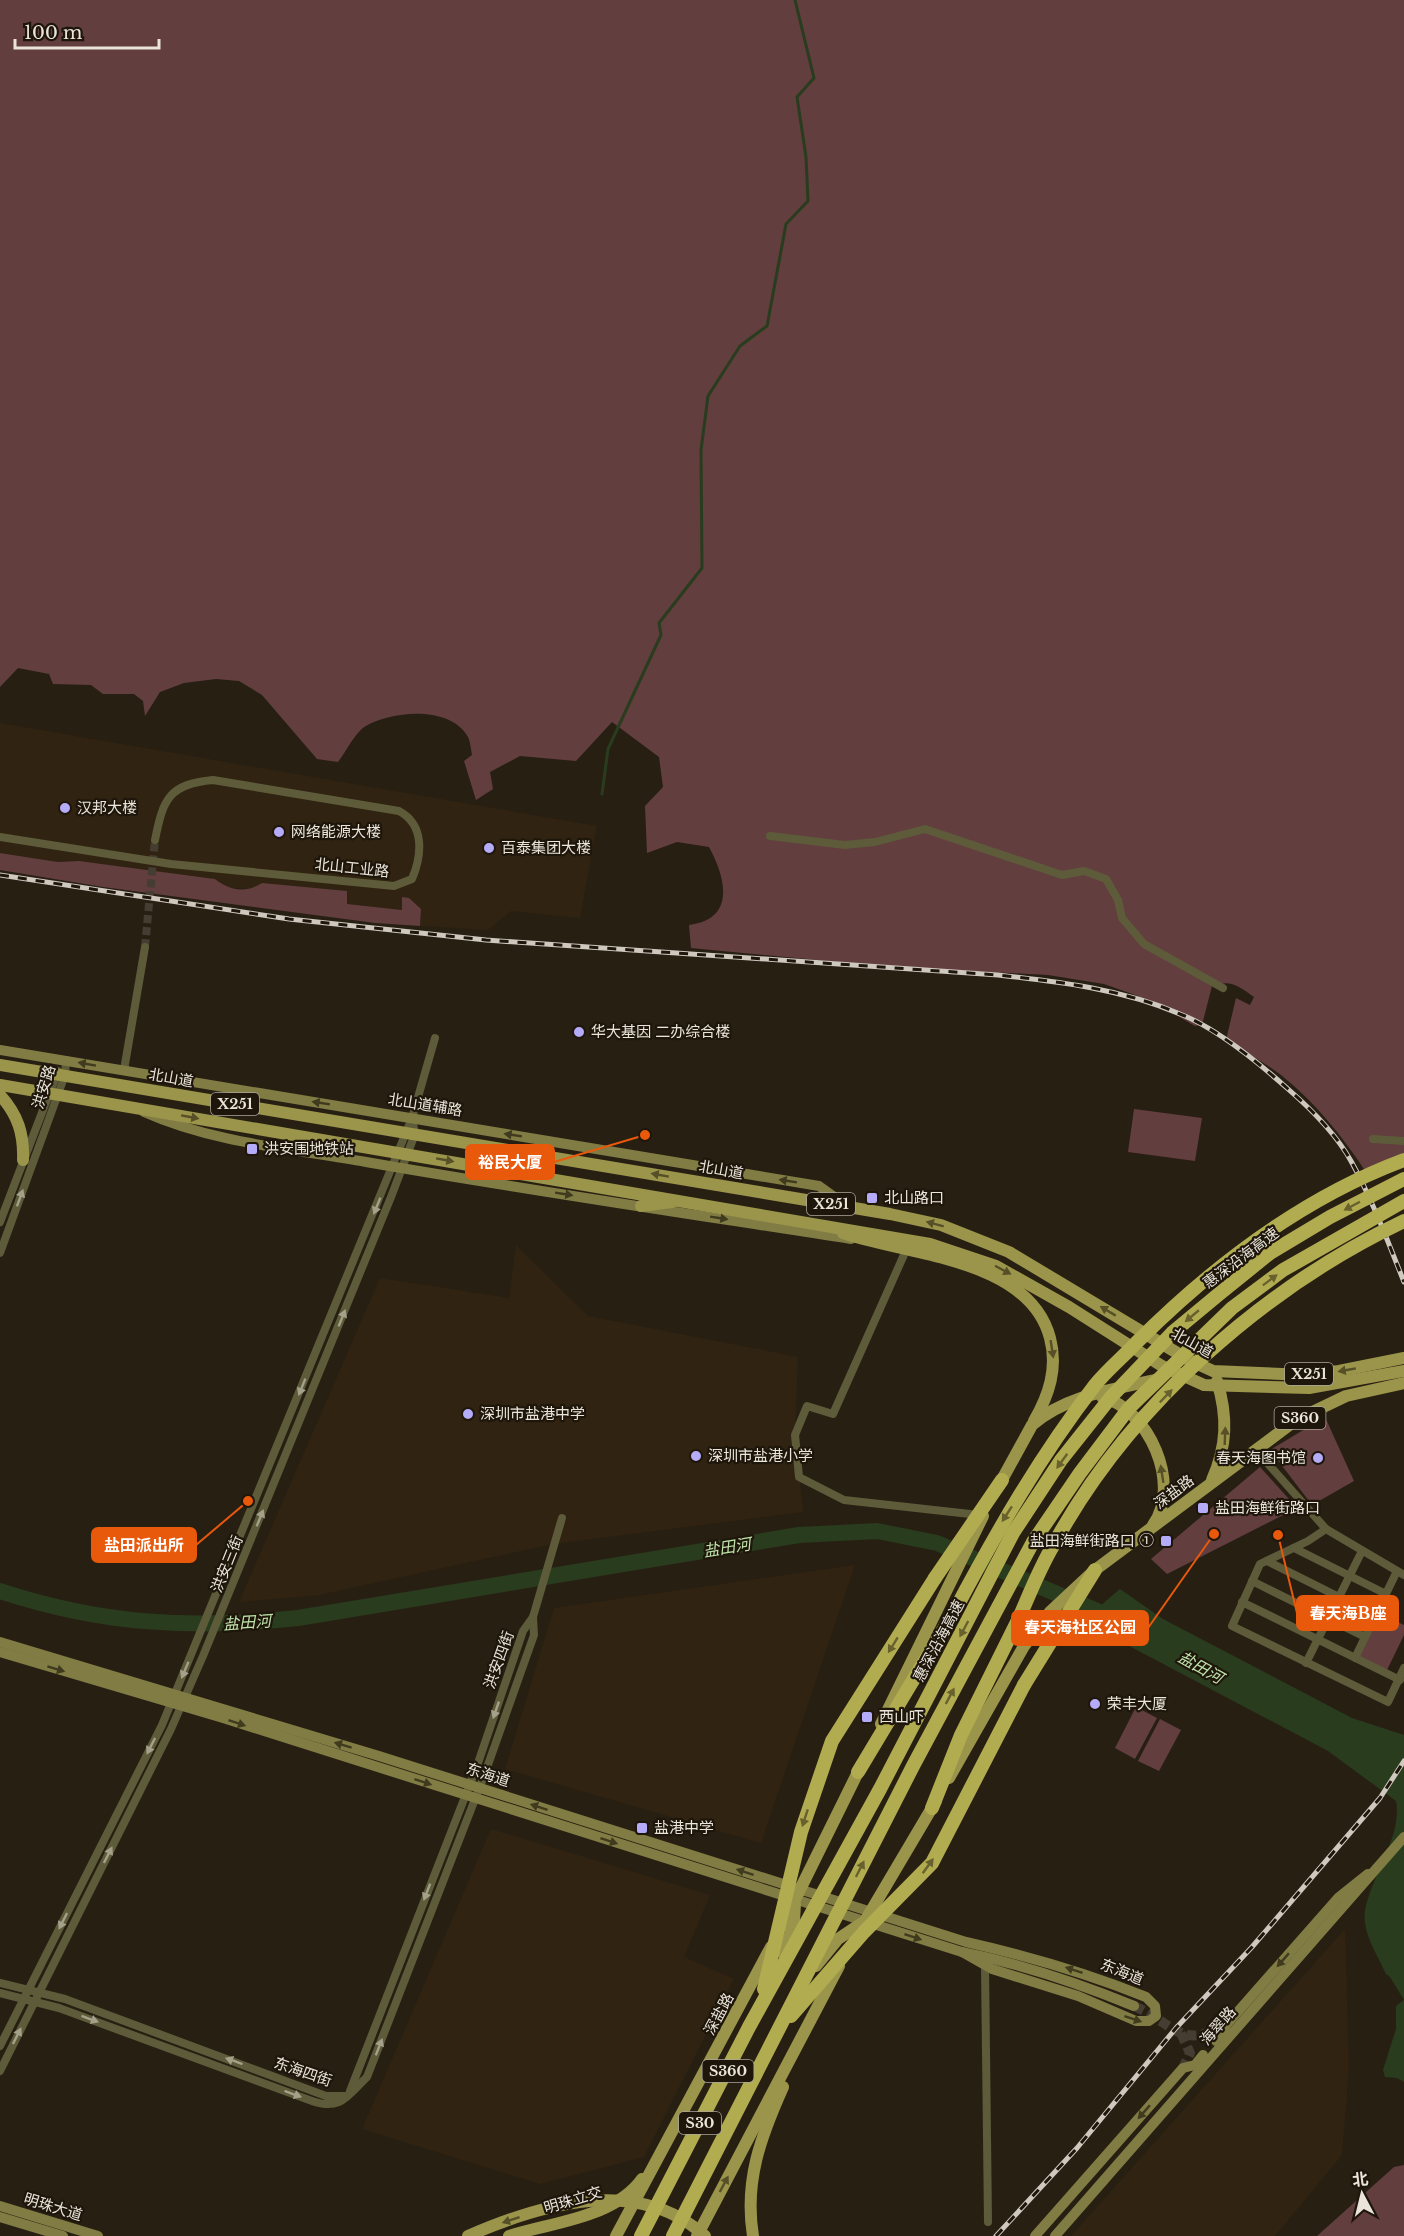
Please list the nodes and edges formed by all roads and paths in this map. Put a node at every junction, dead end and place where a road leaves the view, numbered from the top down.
1 (770, 836) dead end
2 (0, 837) edge
3 (155, 840) tunnel mouth
4 (145, 947) tunnel mouth
5 (1223, 988) dead end
6 (435, 1038) dead end
7 (0, 1050) edge
8 (66, 1060) junction
9 (0, 1065) edge
10 (124, 1070) junction
11 (61, 1074) junction
12 (0, 1085) edge
13 (53, 1094) junction
14 (0, 1095) edge
15 (133, 1107) junction
16 (412, 1118) junction
17 (410, 1133) junction
18 (1373, 1139) dead end
19 (1404, 1141) edge
20 (403, 1153) junction
21 (23, 1160) junction
22 (1404, 1160) edge
23 (397, 1167) junction
24 (1404, 1179) edge
25 (685, 1200) junction
26 (1404, 1201) edge
27 (837, 1205) junction
28 (641, 1206) junction
29 (805, 1220) junction
30 (1404, 1221) edge
31 (0, 1222) edge
32 (870, 1242) junction
33 (906, 1248) junction
34 (0, 1253) edge
35 (1404, 1358) edge
36 (1214, 1371) junction
37 (1404, 1371) edge
38 (1389, 1374) junction
39 (1178, 1375) junction
40 (1404, 1383) edge
41 (1219, 1387) junction
42 (1091, 1395) junction
43 (1346, 1396) junction
44 (1032, 1425) junction
45 (1255, 1449) junction
46 (1002, 1480) joint
47 (1211, 1482) junction
48 (562, 1518) dead end
49 (980, 1518) junction
50 (1150, 1529) junction
51 (1326, 1529) junction
52 (1294, 1548) junction
53 (1362, 1551) junction
54 (1267, 1561) junction
55 (1095, 1570) junction
56 (1400, 1573) edge
57 (1350, 1577) junction
58 (942, 1580) junction
59 (1252, 1581) junction
60 (1386, 1594) junction
61 (1339, 1597) junction
62 (1242, 1602) junction
63 (1375, 1615) junction
64 (1329, 1618) junction
65 (1365, 1636) junction
66 (1318, 1640) junction
67 (0, 1642) edge
68 (0, 1652) edge
69 (1354, 1658) junction
70 (1306, 1663) junction
71 (1404, 1668) edge
72 (1400, 1680) junction
73 (178, 1700) junction
74 (858, 1772) junction
75 (474, 1786) junction
76 (470, 1797) junction
77 (932, 1808) junction
78 (1404, 1837) edge
79 (798, 1895) junction
80 (867, 1916) junction
81 (1326, 1919) junction
82 (964, 1947) junction
83 (985, 1966) junction
84 (0, 1983) edge
85 (28, 1990) junction
86 (39, 1992) junction
87 (0, 1993) edge
88 (822, 1997) junction
89 (24, 1999) junction
90 (35, 2002) junction
91 (1134, 2006) tunnel mouth
92 (759, 2009) junction
93 (776, 2033) junction
94 (0, 2046) edge
95 (0, 2071) edge
96 (348, 2095) junction
97 (679, 2123) junction
98 (0, 2206) edge
99 (0, 2217) edge
100 (988, 2222) dead end
101 (63, 2236) edge
102 (98, 2236) edge
103 (468, 2236) edge
104 (509, 2236) edge
105 (616, 2236) edge
106 (642, 2236) edge
107 (672, 2236) edge
108 (697, 2236) edge
109 (705, 2236) edge
110 (753, 2236) edge
111 (1035, 2236) edge
112 (1055, 2236) edge

1 - 5 street
2 - 3 street, 北山工业路
4 - 10 street
6 - 16 street, 洪安三街
7 - 8 street, 北山道辅路
10 -> 8 street, 北山道辅路
8 - 11 street, 洪安路
9 - 11 main road, 北山道 / X251
16 -> 10 street, 北山道辅路
11 - 13 street, 洪安路
11 - 17 main road, 北山道 / X251
12 - 13 main road, X251
13 - 15 main road, X251
13 - 21 street, 洪安路
34 -> 13 street, 洪安路
14 - 21 main road
15 -> 20 main road, X251
15 - 23 street
16 - 17 street, 洪安三街
27 -> 16 street, 北山道辅路
17 - 20 street, 洪安三街
27 -> 17 main road, 北山道 / X251
18 - 19 street
20 - 23 street, 洪安三街
20 -> 25 main road, X251
21 - 31 street, 洪安路
22 -> 74 highway, bridge
23 -> 28 street
23 -> 73 street, 洪安三街
73 -> 23 street, 洪安三街
24 -> 92 highway, 惠深沿海高速 / S30, bridge
25 - 28 main road
25 - 29 main road, X251
93 -> 26 highway, S30, bridge
36 -> 27 main road, 北山道 / X251
28 -> 32 street
29 - 32 main road
29 -> 39 main road, X251
77 -> 30 highway, bridge
32 - 33 main road
33 -> 44 main road
33 - 49 street
35 -> 36 main road, 北山道 / X251
36 - 39 main road
36 - 41 main road
37 - 38 main road, X251
38 - 41 main road, X251
38 - 43 main road
39 - 41 main road, X251
39 - 42 main road
40 - 43 main road, 深盐路 / S360
47 -> 41 main road
42 - 44 main road
50 -> 42 main road
43 - 45 main road, 深盐路 / S360
44 - 46 main road
45 - 47 main road, 深盐路 / S360
45 - 51 street
46 - 49 highway
47 - 50 main road, 深盐路 / S360
48 - 75 street, 洪安四街
49 - 58 main road, S360
49 - 58 highway
50 - 55 main road, 深盐路 / S360
51 - 52 street
51 - 53 street
52 - 54 street
52 - 57 street
53 - 56 street
53 - 57 street
54 - 59 street
54 - 61 street
55 - 77 main road, S360
93 -> 55 highway, bridge
56 - 60 street
57 - 60 street
57 - 61 street
58 - 74 main road, 深盐路 / S360
58 -> 92 highway, bridge
59 - 62 street
59 - 64 street
60 - 63 street
61 - 63 street
61 - 64 street
62 - 66 street
62 - 70 street
63 - 65 street
64 - 65 street
64 - 66 street
65 - 69 street
66 - 69 street
66 - 70 street
67 - 73 street, 东海道
68 -> 73 street, 东海道
69 - 72 street
70 - 72 street
71 - 72 street
75 -> 73 street, 东海道
73 -> 76 street, 东海道
73 -> 85 street, 洪安三街
86 -> 73 street, 洪安三街
74 - 79 main road, 深盐路 / S360
75 - 76 street, 洪安四街
79 -> 75 street, 东海道
76 -> 79 street, 东海道
76 - 96 street, 洪安四街
77 - 80 main road, S360
78 - 81 street, 海翠路
79 - 80 street, 东海道
79 - 97 main road, 深盐路 / S360
79 - 106 main road, 深盐路 / S360
80 - 82 street, 东海道
80 - 88 main road, S360
80 - 107 main road
81 -> 111 street, 海翠路
81 - 112 street, 海翠路
82 - 83 street, 东海道
83 -> 82 street, 东海道
82 - 91 street, 东海道
83 - 100 street
84 - 85 street, 东海四街
85 - 86 street, 东海四街
85 - 89 street, 洪安三街
86 - 90 street, 洪安三街
96 -> 86 street, 东海四街
87 - 89 street, 东海四街
108 -> 88 main road, S360
88 - 110 main road
89 - 90 street, 东海四街
89 - 94 street, 洪安三街
95 -> 90 street, 洪安三街
90 -> 96 street, 东海四街
92 - 106 highway, 惠深沿海高速 / S30, bridge
93 - 107 highway, S30, bridge
97 - 104 main road, 明珠立交
97 - 105 main road, 深盐路 / S360
98 - 102 street, 明珠大道
99 - 101 street, 明珠大道
109 -> 103 main road, bridge

